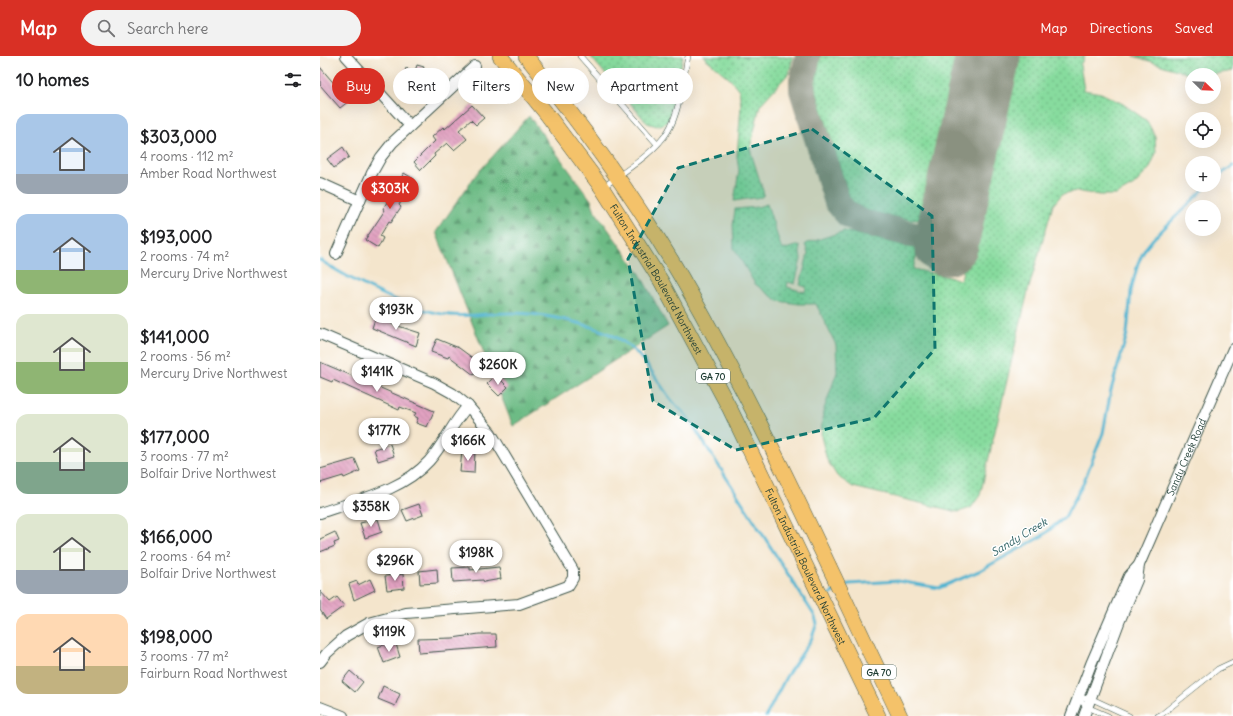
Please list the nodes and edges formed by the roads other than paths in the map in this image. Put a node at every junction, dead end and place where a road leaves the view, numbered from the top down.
1 (346, 56) edge
2 (500, 56) edge
3 (526, 56) edge
4 (580, 56) edge
5 (688, 56) edge
6 (475, 66) dead end
7 (410, 126) junction
8 (657, 144) junction
9 (617, 176) junction
10 (320, 183) edge
11 (602, 188) junction
12 (360, 201) junction
13 (336, 254) dead end
14 (320, 334) edge
15 (1233, 349) edge
16 (468, 406) junction
17 (320, 513) edge
18 (1139, 565) junction
19 (320, 662) edge
20 (1233, 662) edge
21 (1078, 698) junction
22 (320, 707) edge
23 (1087, 707) edge
24 (343, 716) edge
25 (878, 716) edge
26 (900, 716) edge
27 (1071, 716) edge
28 (1108, 716) edge
29 (1129, 716) edge
30 (1158, 716) edge

1 - 7 street
2 - 11 main road, Fulton Industrial Boulevard Northwest / GA 70
3 - 9 main road, Fulton Industrial Boulevard Northwest / GA 70
4 - 8 lane
5 - 8 lane
6 - 7 street
7 - 12 street
8 - 9 lane
9 - 11 lane
9 - 26 main road, Fulton Industrial Boulevard Northwest / GA 70
10 - 12 street
11 - 25 main road, Fulton Industrial Boulevard Northwest / GA 70
12 - 13 street
14 - 16 street
15 - 18 street, Sandy Creek Road
16 - 17 street
16 - 19 street
18 - 21 street, Sandy Creek Road
18 - 23 street, Sandy Creek Road
20 - 30 lane
21 - 23 lane
21 - 23 lane
21 - 27 street, Sandy Creek Road
22 - 24 street
23 - 28 lane
23 - 29 lane

